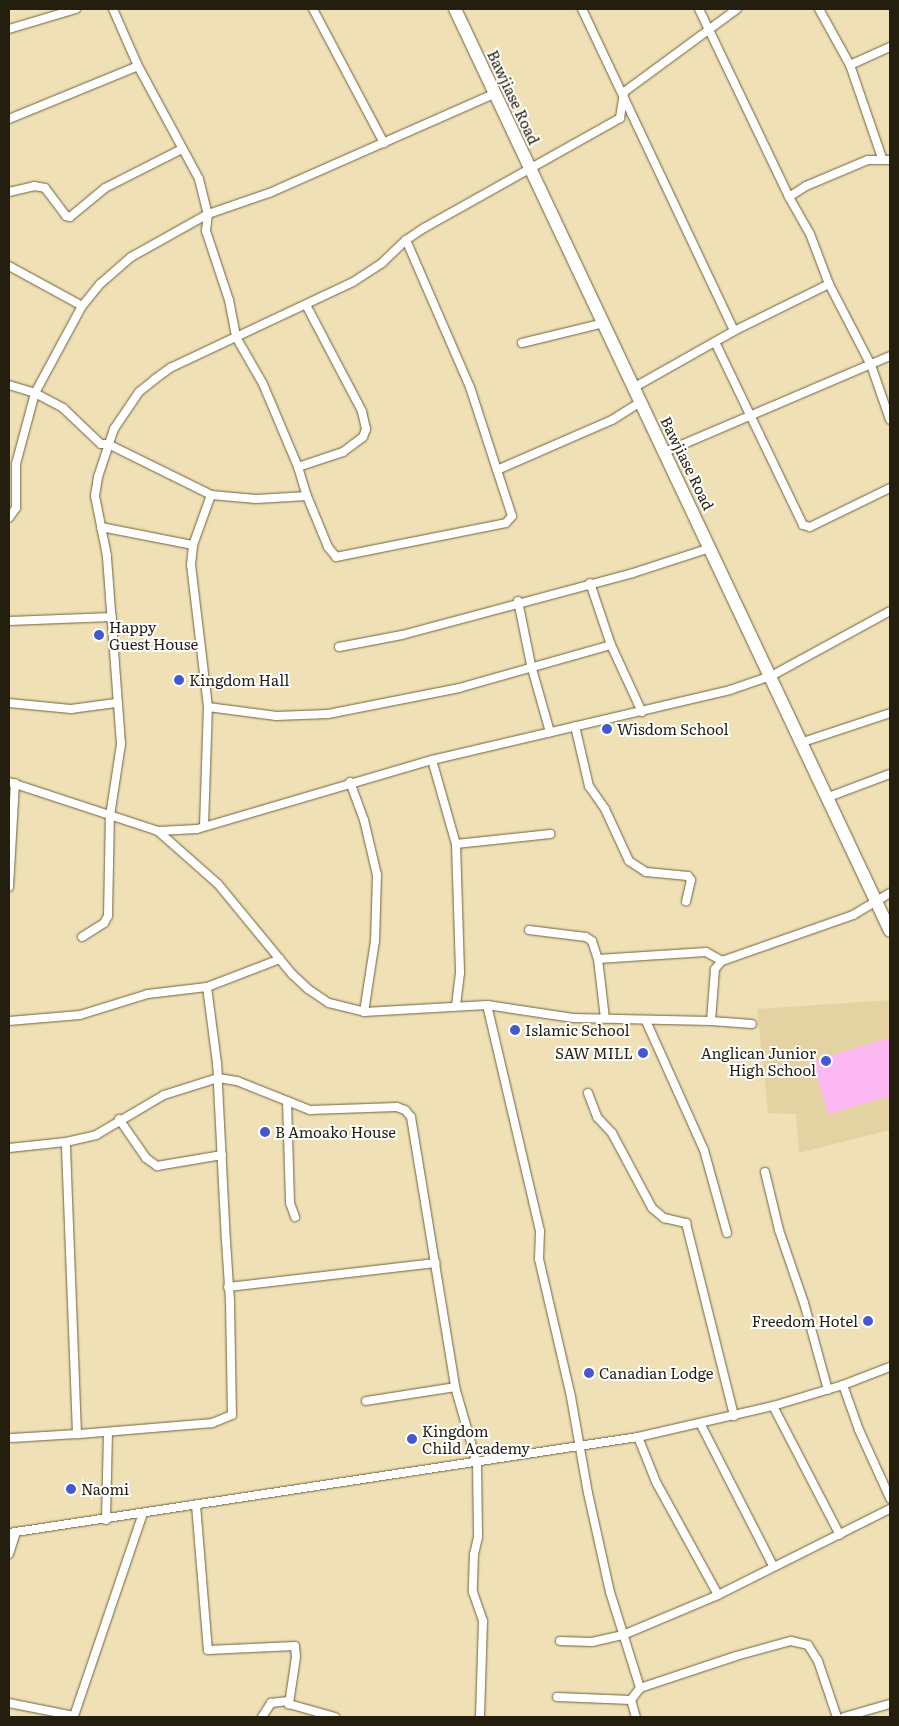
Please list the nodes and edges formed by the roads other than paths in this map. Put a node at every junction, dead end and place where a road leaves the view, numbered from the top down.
1 (76, 9) edge
2 (113, 9) edge
3 (313, 9) edge
4 (455, 9) edge
5 (582, 9) edge
6 (699, 9) edge
7 (737, 9) edge
8 (819, 9) edge
9 (9, 28) edge
10 (709, 30) junction
11 (890, 46) edge
12 (850, 65) junction
13 (138, 66) junction
14 (624, 92) junction
15 (496, 93) junction
16 (9, 118) edge
17 (384, 143) junction
18 (182, 149) junction
19 (886, 159) edge
20 (529, 168) junction
21 (9, 192) edge
22 (790, 197) junction
23 (208, 214) junction
24 (406, 240) junction
25 (9, 266) edge
26 (829, 284) junction
27 (306, 305) junction
28 (82, 306) junction
29 (604, 323) junction
30 (734, 331) junction
31 (236, 337) junction
32 (714, 342) junction
33 (522, 343) dead end
34 (890, 356) edge
35 (871, 364) junction
36 (9, 385) edge
37 (633, 388) junction
38 (36, 393) junction
39 (641, 402) junction
40 (748, 414) junction
41 (890, 420) edge
42 (108, 444) junction
43 (665, 452) junction
44 (12, 465) edge
45 (298, 467) junction
46 (497, 470) junction
47 (890, 488) edge
48 (211, 495) junction
49 (306, 496) junction
50 (9, 518) edge
51 (101, 527) junction
52 (193, 545) junction
53 (710, 548) junction
54 (590, 583) junction
55 (518, 601) junction
56 (890, 611) edge
57 (112, 617) junction
58 (9, 621) edge
59 (611, 645) junction
60 (339, 647) dead end
61 (531, 666) junction
62 (771, 676) junction
63 (9, 703) edge
64 (116, 703) junction
65 (208, 707) junction
66 (642, 712) junction
67 (890, 714) edge
68 (575, 726) junction
69 (550, 732) junction
70 (803, 742) junction
71 (432, 760) junction
72 (890, 774) edge
73 (350, 782) junction
74 (12, 783) edge
75 (826, 798) junction
76 (110, 816) junction
77 (204, 826) junction
78 (158, 831) junction
79 (550, 834) dead end
80 (456, 844) junction
81 (9, 887) edge
82 (890, 893) edge
83 (686, 901) dead end
84 (877, 903) junction
85 (529, 930) dead end
86 (890, 931) edge
87 (82, 937) dead end
88 (280, 959) junction
89 (598, 959) junction
90 (722, 961) junction
91 (207, 987) junction
92 (456, 1005) junction
93 (486, 1005) junction
94 (364, 1012) junction
95 (605, 1019) junction
96 (9, 1021) edge
97 (646, 1021) junction
98 (712, 1021) junction
99 (752, 1024) dead end
100 (218, 1078) junction
101 (588, 1093) dead end
102 (288, 1101) junction
103 (119, 1119) junction
104 (66, 1142) junction
105 (9, 1148) edge
106 (222, 1156) junction
107 (765, 1172) dead end
108 (295, 1217) dead end
109 (727, 1233) dead end
110 (436, 1263) junction
111 (228, 1287) junction
112 (890, 1367) edge
113 (843, 1385) junction
114 (455, 1388) junction
115 (828, 1390) junction
116 (366, 1401) dead end
117 (773, 1406) junction
118 (734, 1416) junction
119 (701, 1425) junction
120 (108, 1432) junction
121 (77, 1434) junction
122 (12, 1438) dead end
123 (638, 1438) junction
124 (581, 1448) junction
125 (477, 1462) junction
126 (890, 1498) edge
127 (196, 1505) junction
128 (890, 1509) edge
129 (143, 1513) junction
130 (106, 1520) junction
131 (12, 1532) edge
132 (840, 1534) junction
133 (9, 1554) edge
134 (773, 1566) junction
135 (718, 1595) junction
136 (623, 1635) junction
137 (560, 1640) dead end
138 (640, 1688) junction
139 (557, 1697) dead end
140 (631, 1700) junction
141 (288, 1701) junction
142 (9, 1703) edge
143 (890, 1704) edge
144 (74, 1716) edge
145 (262, 1717) edge
146 (335, 1717) edge
147 (480, 1717) edge
148 (636, 1717) edge
149 (837, 1717) edge
150 (844, 1717) edge

1 - 9 street
2 - 13 street
3 - 17 street
4 - 15 main road, Bawjiase Road
5 - 14 street
6 - 10 street
7 - 10 street
8 - 12 street
10 - 14 street
10 - 22 street
11 - 12 street
12 - 19 street
13 - 16 street
13 - 18 street
14 - 20 street
14 - 30 street
15 - 17 street
15 - 20 main road, Bawjiase Road
17 - 23 street
18 - 21 street
18 - 23 street
19 - 22 street
20 - 24 street
20 - 29 main road, Bawjiase Road
22 - 26 street
23 - 28 street
23 - 31 street
24 - 27 street
24 - 46 street
25 - 28 street
26 - 30 street
26 - 35 street
27 - 31 street
27 - 45 street
28 - 38 street
29 - 33 street
29 - 37 main road, Bawjiase Road
30 - 32 street
31 - 42 street
31 - 45 street
32 - 37 street
32 - 40 street
34 - 35 street
35 - 40 street
35 - 41 street
36 - 38 street
37 - 39 main road, Bawjiase Road
38 - 42 street
38 - 44 street
39 - 43 main road, Bawjiase Road
39 - 46 street
40 - 43 street
40 - 47 street
42 - 48 street
42 - 51 street
43 - 53 main road, Bawjiase Road
44 - 50 street
45 - 49 street
46 - 49 street
48 - 49 street
48 - 52 street
51 - 52 street
51 - 57 street
52 - 65 street
53 - 54 street
53 - 62 main road, Bawjiase Road
54 - 55 street
54 - 59 street
55 - 60 street
55 - 61 street
56 - 62 street
57 - 58 street
57 - 64 street
59 - 61 street
59 - 66 street
61 - 65 street
61 - 69 street
62 - 66 street
62 - 70 main road, Bawjiase Road
63 - 64 street
64 - 76 street
65 - 77 street
66 - 68 street
67 - 70 street
68 - 69 street
68 - 83 street
69 - 71 street
70 - 75 main road, Bawjiase Road
71 - 73 street
71 - 80 street
72 - 75 street
73 - 77 street
73 - 94 street
74 - 76 street
74 - 81 street
75 - 84 main road, Bawjiase Road
76 - 78 street
76 - 87 street
77 - 78 street
78 - 88 street
79 - 80 street
80 - 92 street
82 - 84 street
84 - 86 main road, Bawjiase Road
84 - 90 street
85 - 89 street
88 - 91 street
88 - 94 street
89 - 90 street
89 - 95 street
90 - 98 street
91 - 96 street
91 - 100 street
92 - 93 street
92 - 94 street
93 - 95 street
93 - 124 street
95 - 97 street
97 - 98 street
97 - 109 street
98 - 99 street
100 - 102 street
100 - 103 street
100 - 106 street
101 - 118 street
102 - 108 street
102 - 110 street
103 - 104 street
103 - 106 street
104 - 105 street
104 - 121 street
106 - 111 street
107 - 115 street
110 - 111 street
110 - 114 street
111 - 120 street
112 - 113 street
113 - 115 street
113 - 126 street
114 - 116 street
114 - 125 street
115 - 117 street
117 - 118 street
117 - 132 street
118 - 119 street
119 - 123 street
119 - 134 street
120 - 121 street
120 - 130 street
121 - 122 street
123 - 124 street
123 - 135 street
124 - 125 street
124 - 136 street
125 - 127 street
125 - 147 street
127 - 129 street
127 - 141 street
128 - 132 street
129 - 130 street
129 - 144 street
130 - 131 street
131 - 133 street
132 - 134 street
134 - 135 street
135 - 136 street
136 - 137 street
136 - 138 street
138 - 140 street
138 - 149 street
139 - 140 street
140 - 148 street
141 - 145 street
141 - 146 street
142 - 144 street
143 - 150 street

